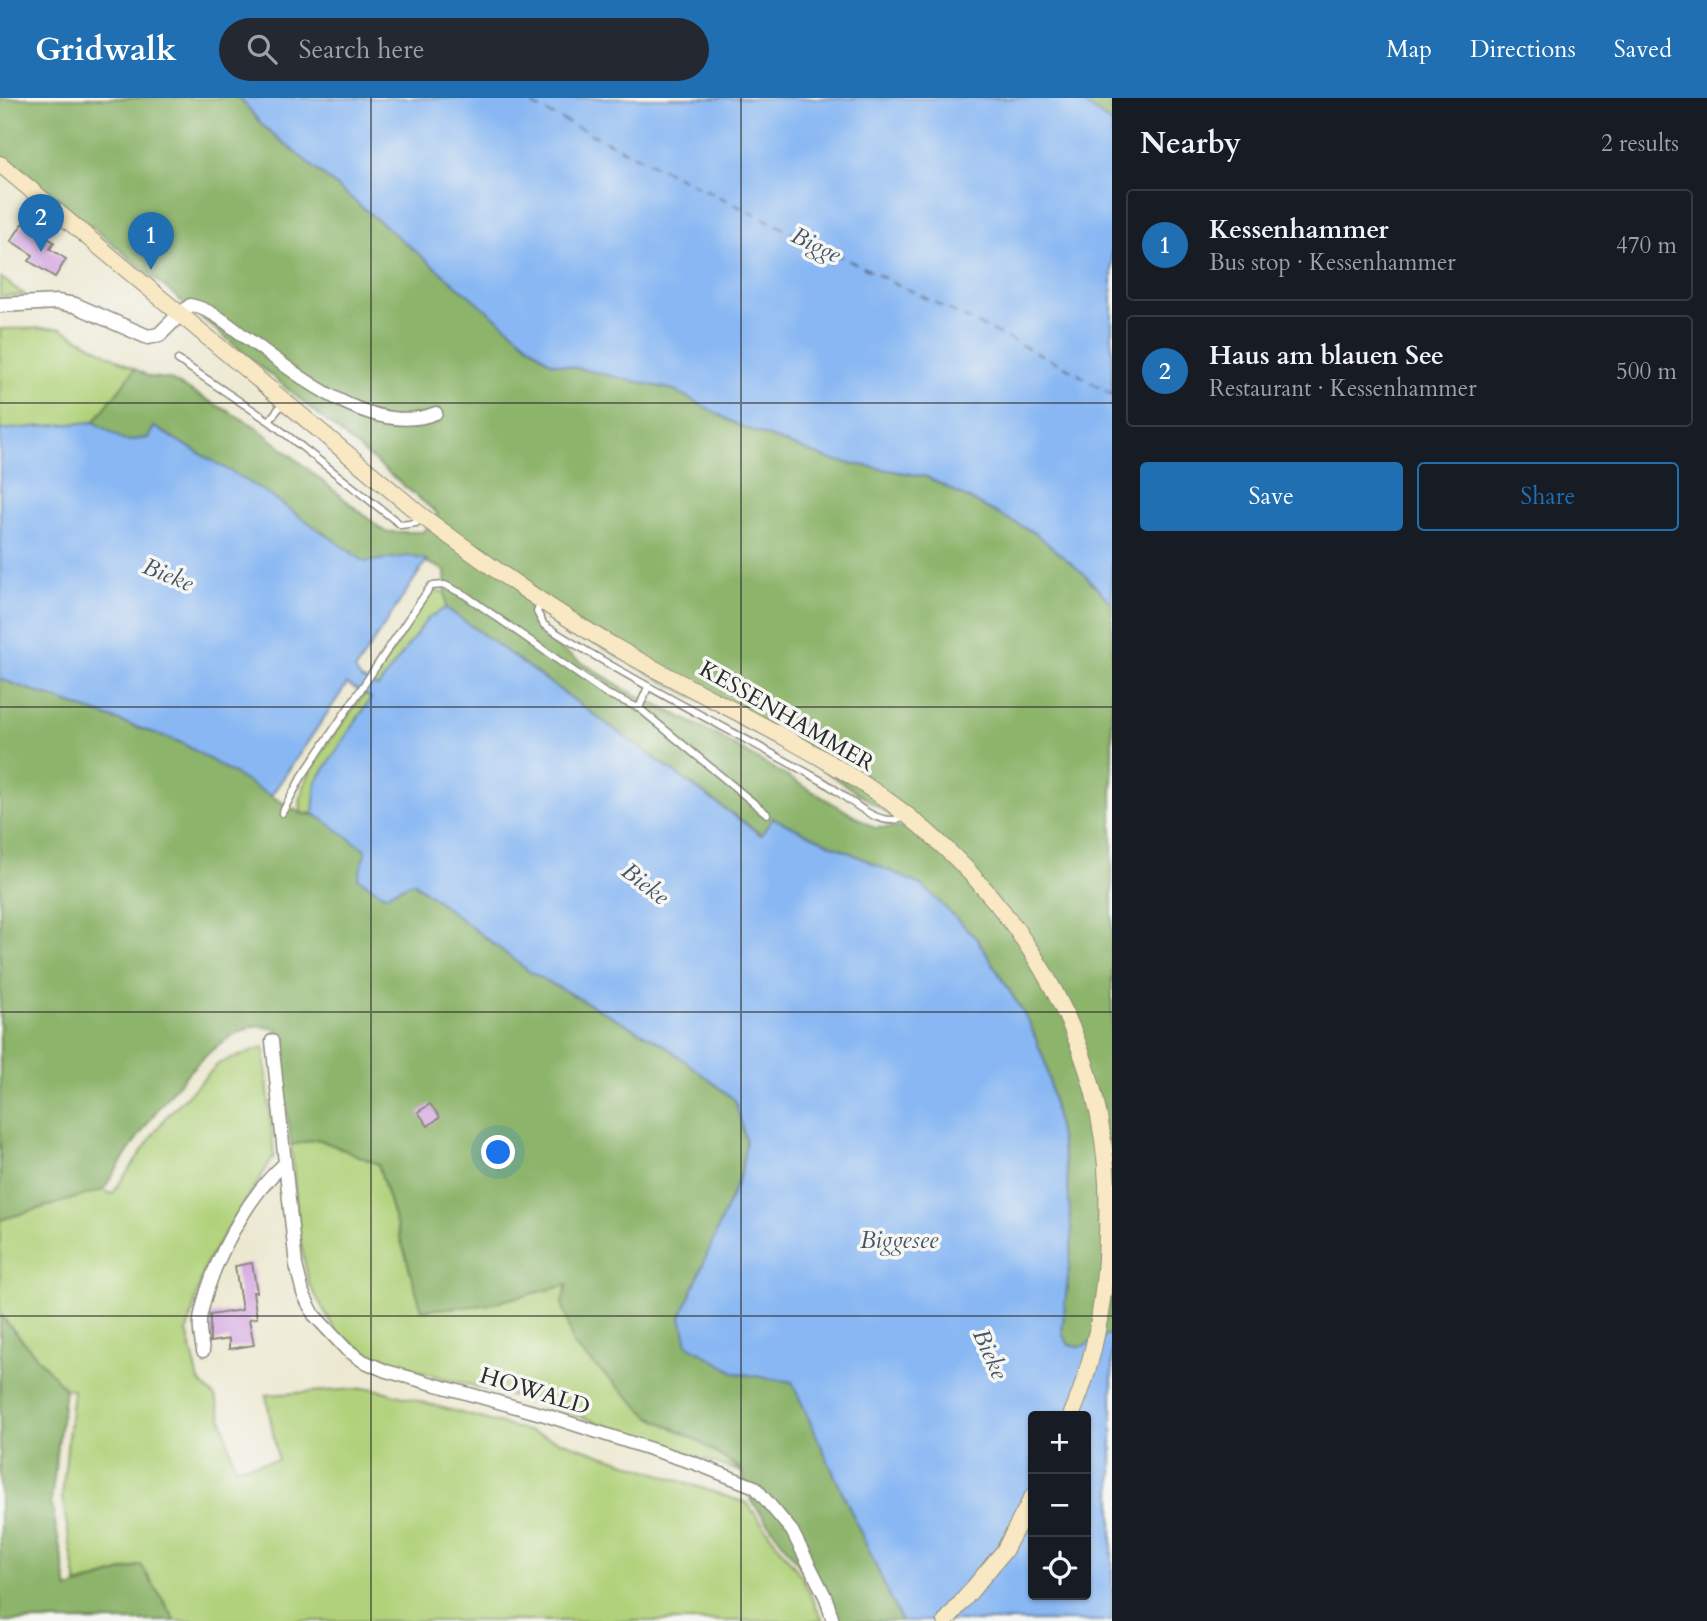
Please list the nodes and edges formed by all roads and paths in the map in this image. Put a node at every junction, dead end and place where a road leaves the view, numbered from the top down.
1 (0, 164) edge
2 (0, 305) edge
3 (180, 314) junction
4 (178, 360) dead end
5 (284, 401) junction
6 (436, 413) dead end
7 (269, 421) junction
8 (422, 516) junction
9 (542, 600) junction
10 (649, 687) junction
11 (639, 708) junction
12 (282, 813) dead end
13 (767, 814) dead end
14 (905, 816) junction
15 (272, 1041) dead end
16 (283, 1165) junction
17 (203, 1352) dead end
18 (1073, 1411) edge
19 (1028, 1505) edge
20 (833, 1621) edge
21 (946, 1621) edge

1 - 3 main road, KESSENHAMMER
2 - 3 street
3 - 5 main road, KESSENHAMMER
3 - 6 street
4 - 7 lane
5 - 7 lane
5 - 8 main road, KESSENHAMMER
7 - 8 lane
8 - 9 main road, KESSENHAMMER
9 - 10 lane
9 - 14 main road, KESSENHAMMER
10 - 11 lane
10 - 14 lane
11 - 12 lane
11 - 13 lane
14 - 18 main road, KESSENHAMMER
15 - 16 street, HOWALD
16 - 17 street
16 - 20 street, HOWALD
19 - 21 main road

